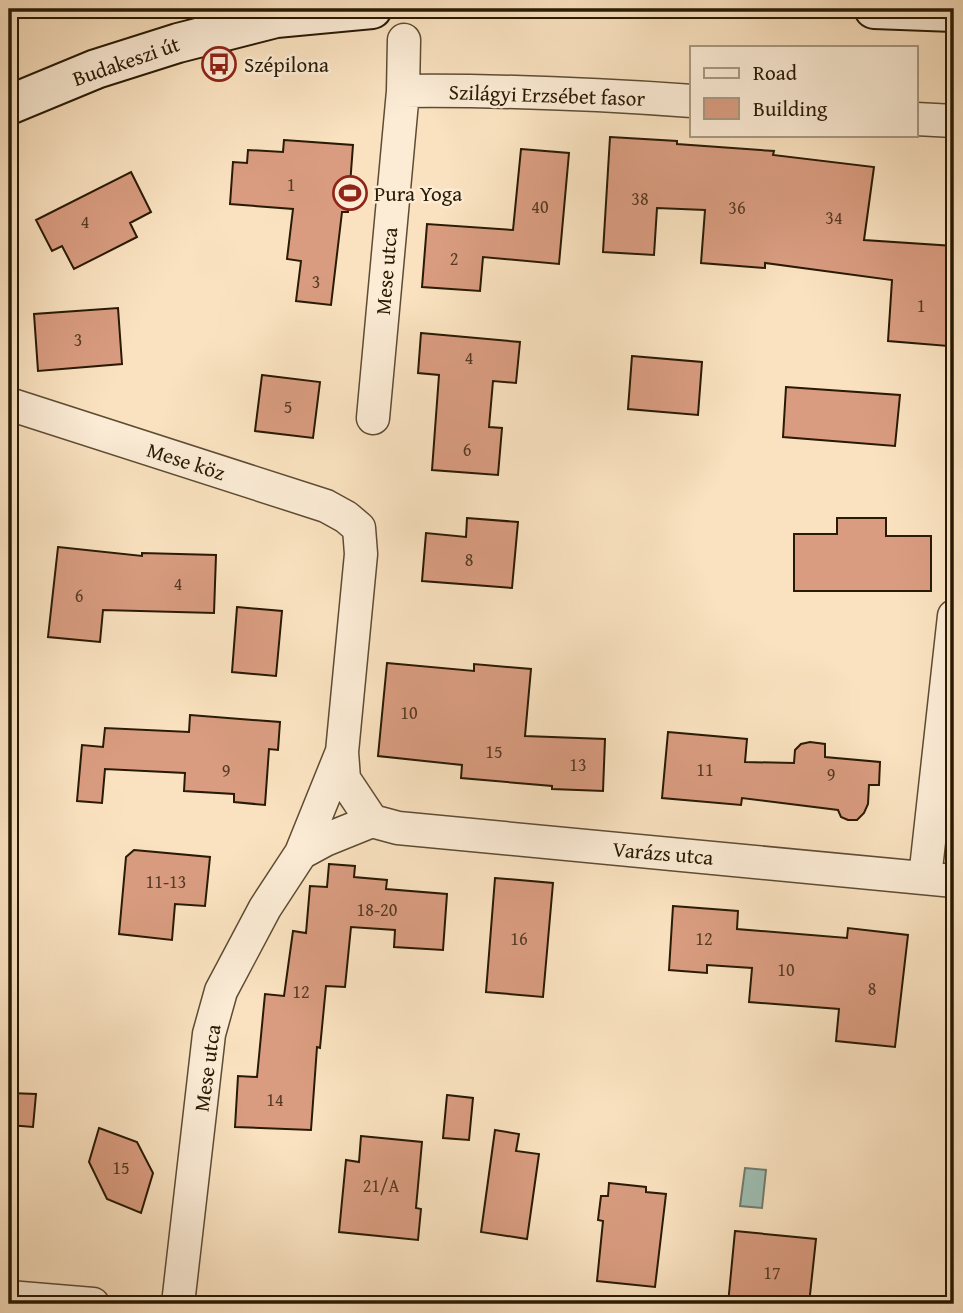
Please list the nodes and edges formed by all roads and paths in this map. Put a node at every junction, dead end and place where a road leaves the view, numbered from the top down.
1 (372, 9) edge
2 (874, 9) edge
3 (954, 12) edge
4 (404, 40) dead end
5 (403, 91) junction
6 (690, 102) edge
7 (9, 106) edge
8 (918, 118) edge
9 (954, 121) edge
10 (9, 404) edge
11 (373, 418) dead end
12 (359, 528) joint
13 (954, 616) edge
14 (342, 752) junction
15 (372, 821) junction
16 (302, 853) junction
17 (940, 879) edge
18 (9, 1297) edge
19 (73, 1303) edge
20 (177, 1304) edge

1 - 7 main road, Budakeszi út
2 - 3 main road
4 - 5 street, Mese utca
5 - 6 street, Szilágyi Erzsébet fasor
5 - 11 street, Mese utca
8 - 9 street
10 - 12 street, Mese köz
12 - 14 street, Mese utca
13 - 17 street
14 - 15 street, Mese utca
14 - 16 street, Mese utca
15 - 16 street, Mese utca
15 - 17 street, Varázs utca
16 - 20 street, Mese utca
18 - 19 street

